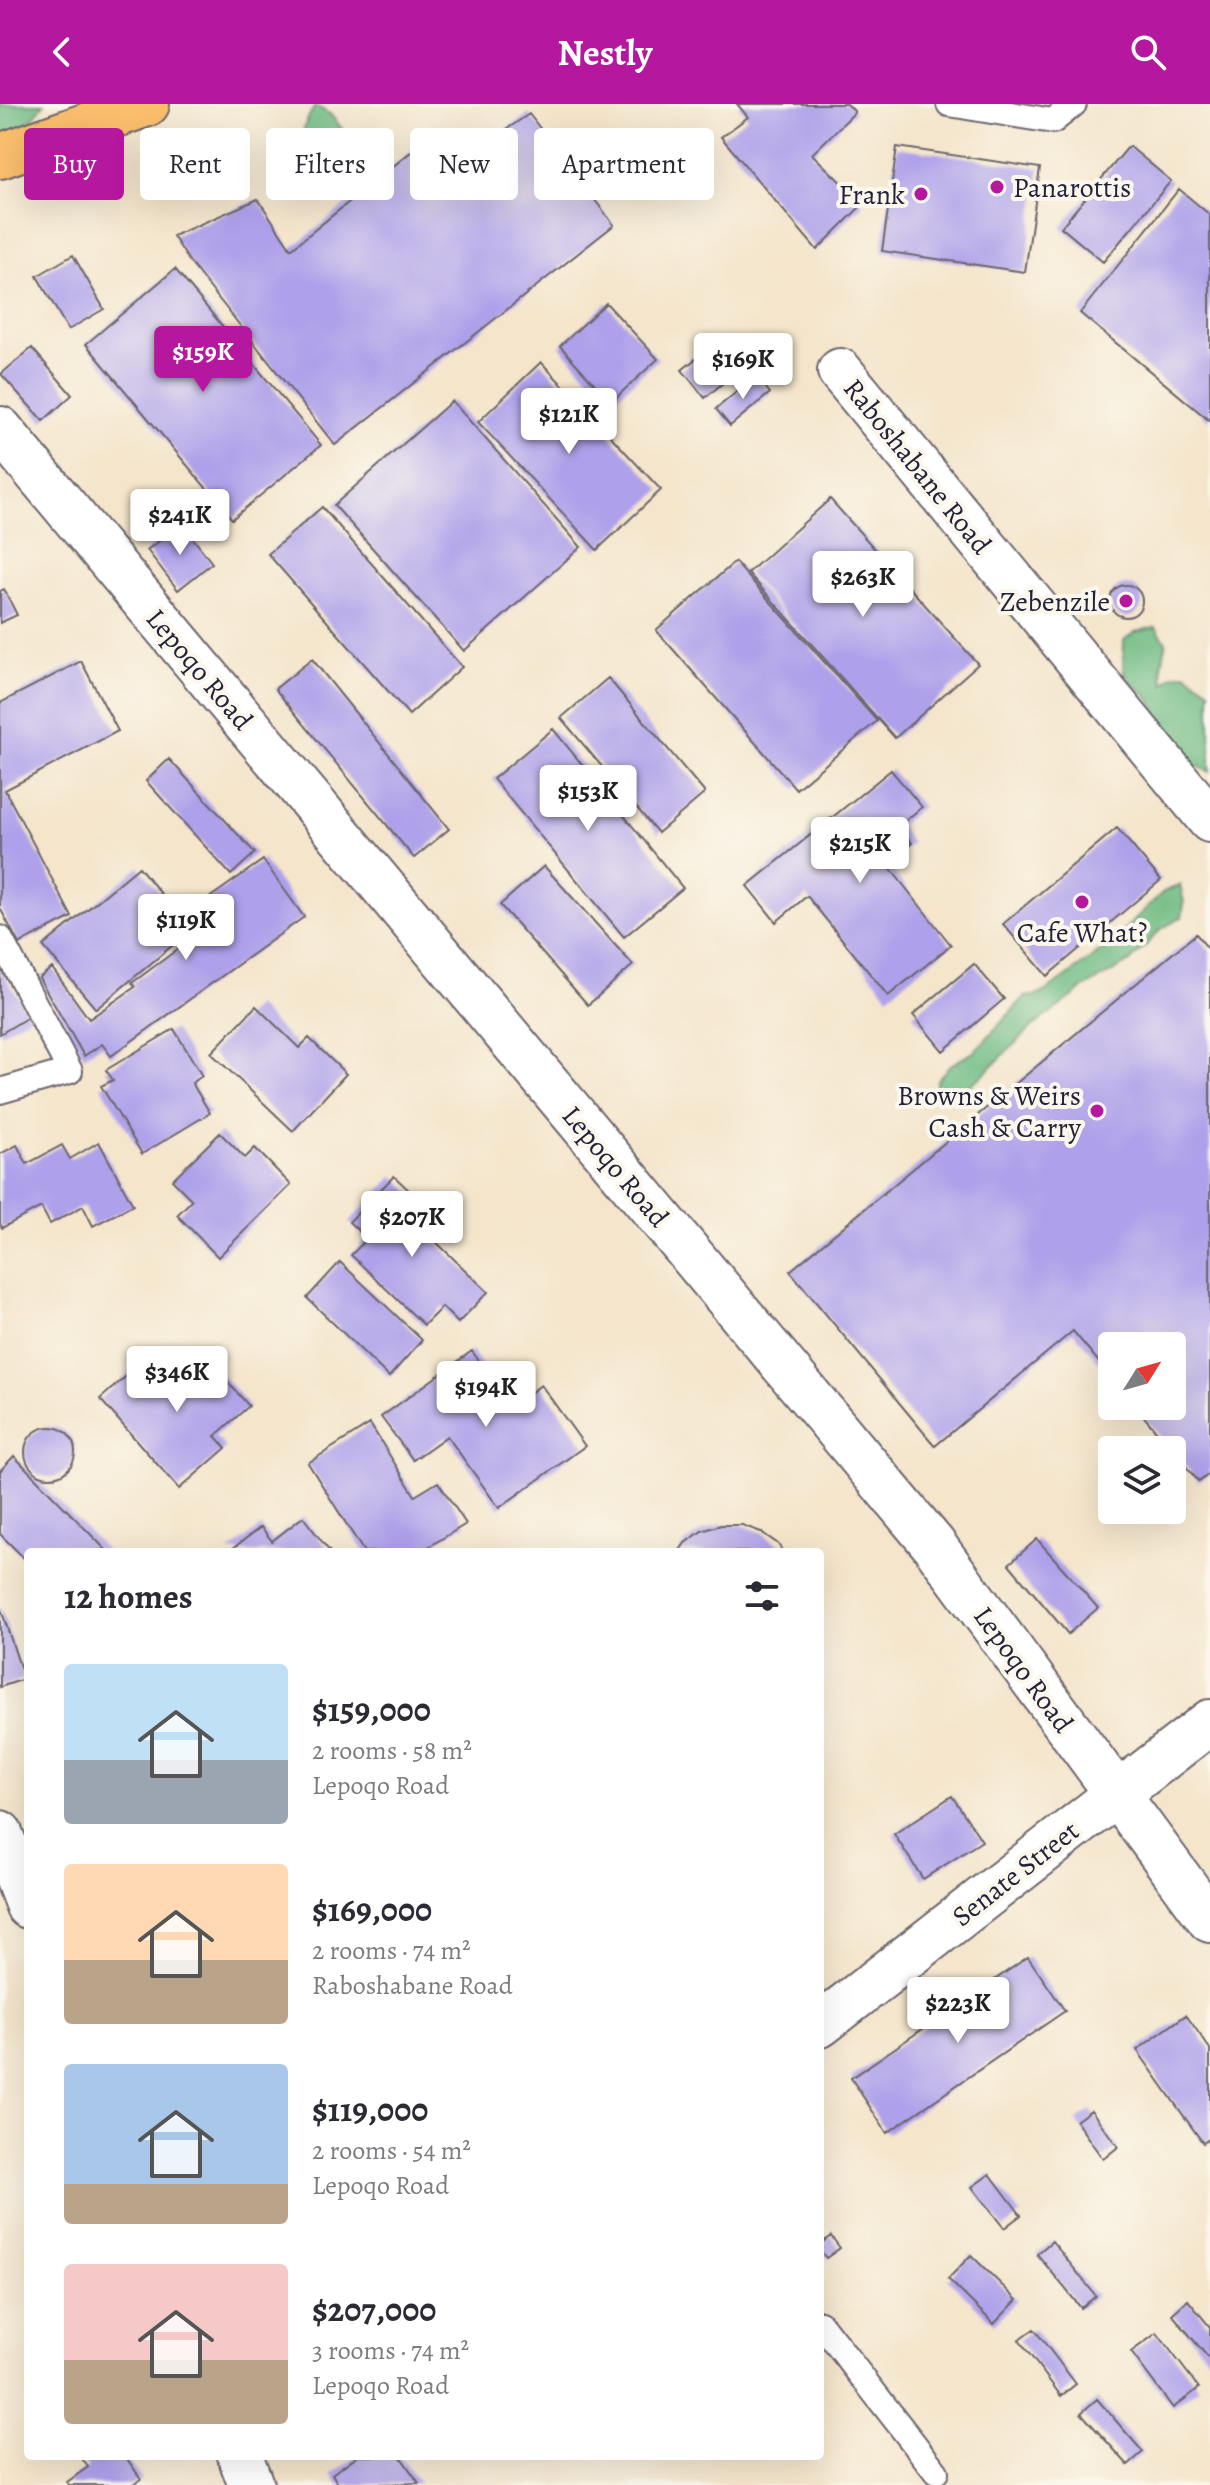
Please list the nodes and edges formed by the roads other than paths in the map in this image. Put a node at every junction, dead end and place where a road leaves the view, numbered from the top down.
1 (949, 104) edge
2 (1074, 104) edge
3 (129, 107) edge
4 (0, 156) edge
5 (840, 371) dead end
6 (0, 429) edge
7 (1210, 820) edge
8 (0, 938) edge
9 (0, 1091) edge
10 (1210, 1722) edge
11 (1116, 1794) junction
12 (0, 1833) edge
13 (24, 1896) edge
14 (1210, 1920) edge
15 (824, 2022) edge
16 (824, 2328) edge
17 (242, 2460) edge
18 (936, 2472) dead end
19 (251, 2485) edge

1 - 2 lane
3 - 4 main road
5 - 7 street, Raboshabane Road
6 - 11 street, Lepoqo Road
8 - 9 lane
10 - 11 street, Senate Street
11 - 14 street, Lepoqo Road
11 - 15 street, Senate Street
12 - 13 street
16 - 18 lane
17 - 19 street

